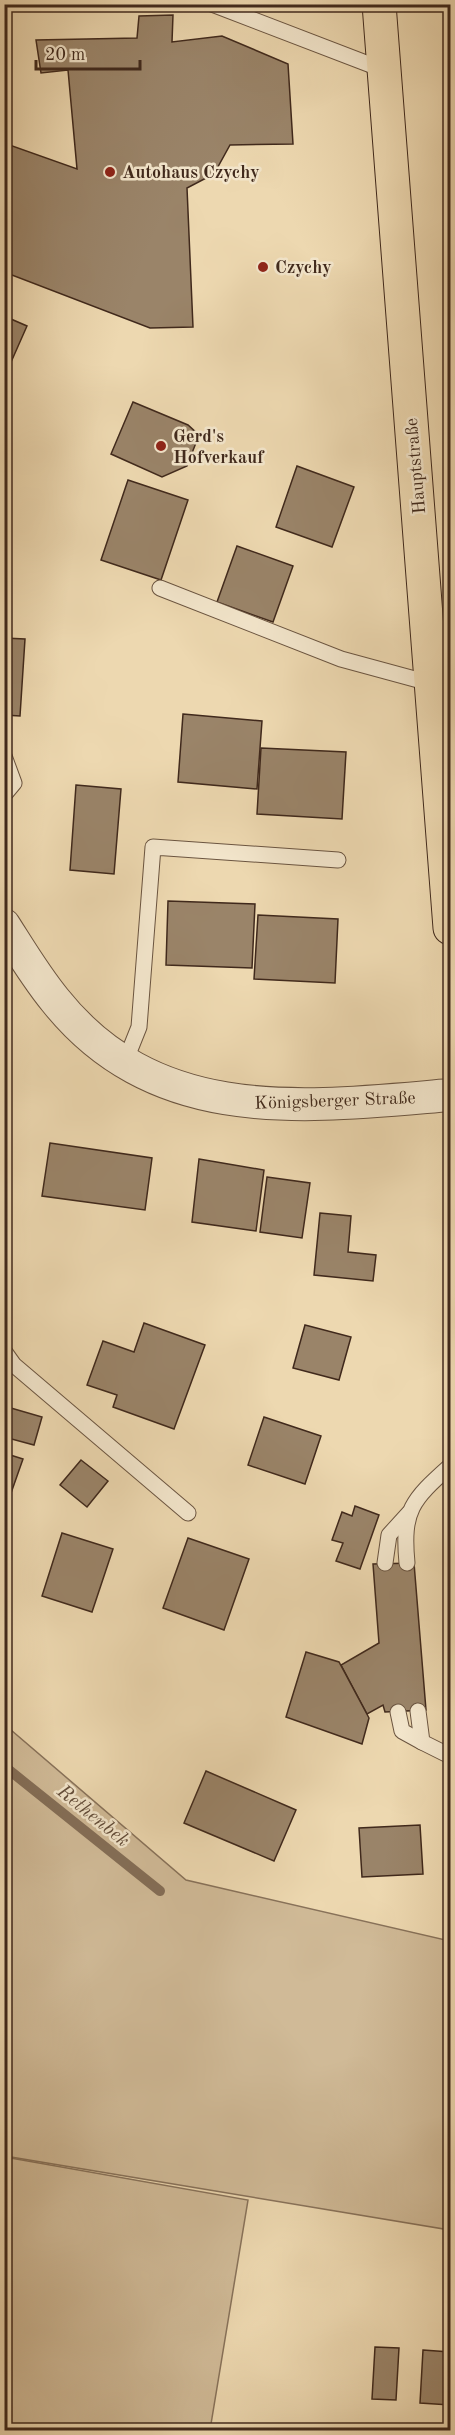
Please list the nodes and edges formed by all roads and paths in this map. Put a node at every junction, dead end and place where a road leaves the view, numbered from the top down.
1 (213, 4) edge
2 (379, 4) edge
3 (384, 70) junction
4 (160, 588) dead end
5 (433, 684) junction
6 (4, 756) edge
7 (4, 795) edge
8 (338, 860) dead end
9 (450, 920) edge
10 (4, 925) edge
11 (450, 928) edge
12 (125, 1062) junction
13 (450, 1095) edge
14 (4, 1351) edge
15 (450, 1466) edge
16 (188, 1513) dead end
17 (409, 1513) junction
18 (385, 1563) dead end
19 (407, 1563) dead end
20 (418, 1711) dead end
21 (398, 1712) dead end
22 (422, 1742) junction
23 (450, 1756) edge

1 - 3 lane
2 - 3 main road, Hauptstraße
3 - 5 main road, Hauptstraße
4 - 5 lane
5 - 9 main road, Hauptstraße
6 - 7 lane
8 - 12 lane
9 - 11 main road, Hauptstraße
10 - 12 street, Königsberger Straße
12 - 13 street, Königsberger Straße
14 - 16 lane
15 - 17 lane
17 - 18 lane
17 - 19 lane
20 - 22 lane
21 - 22 lane
22 - 23 lane

